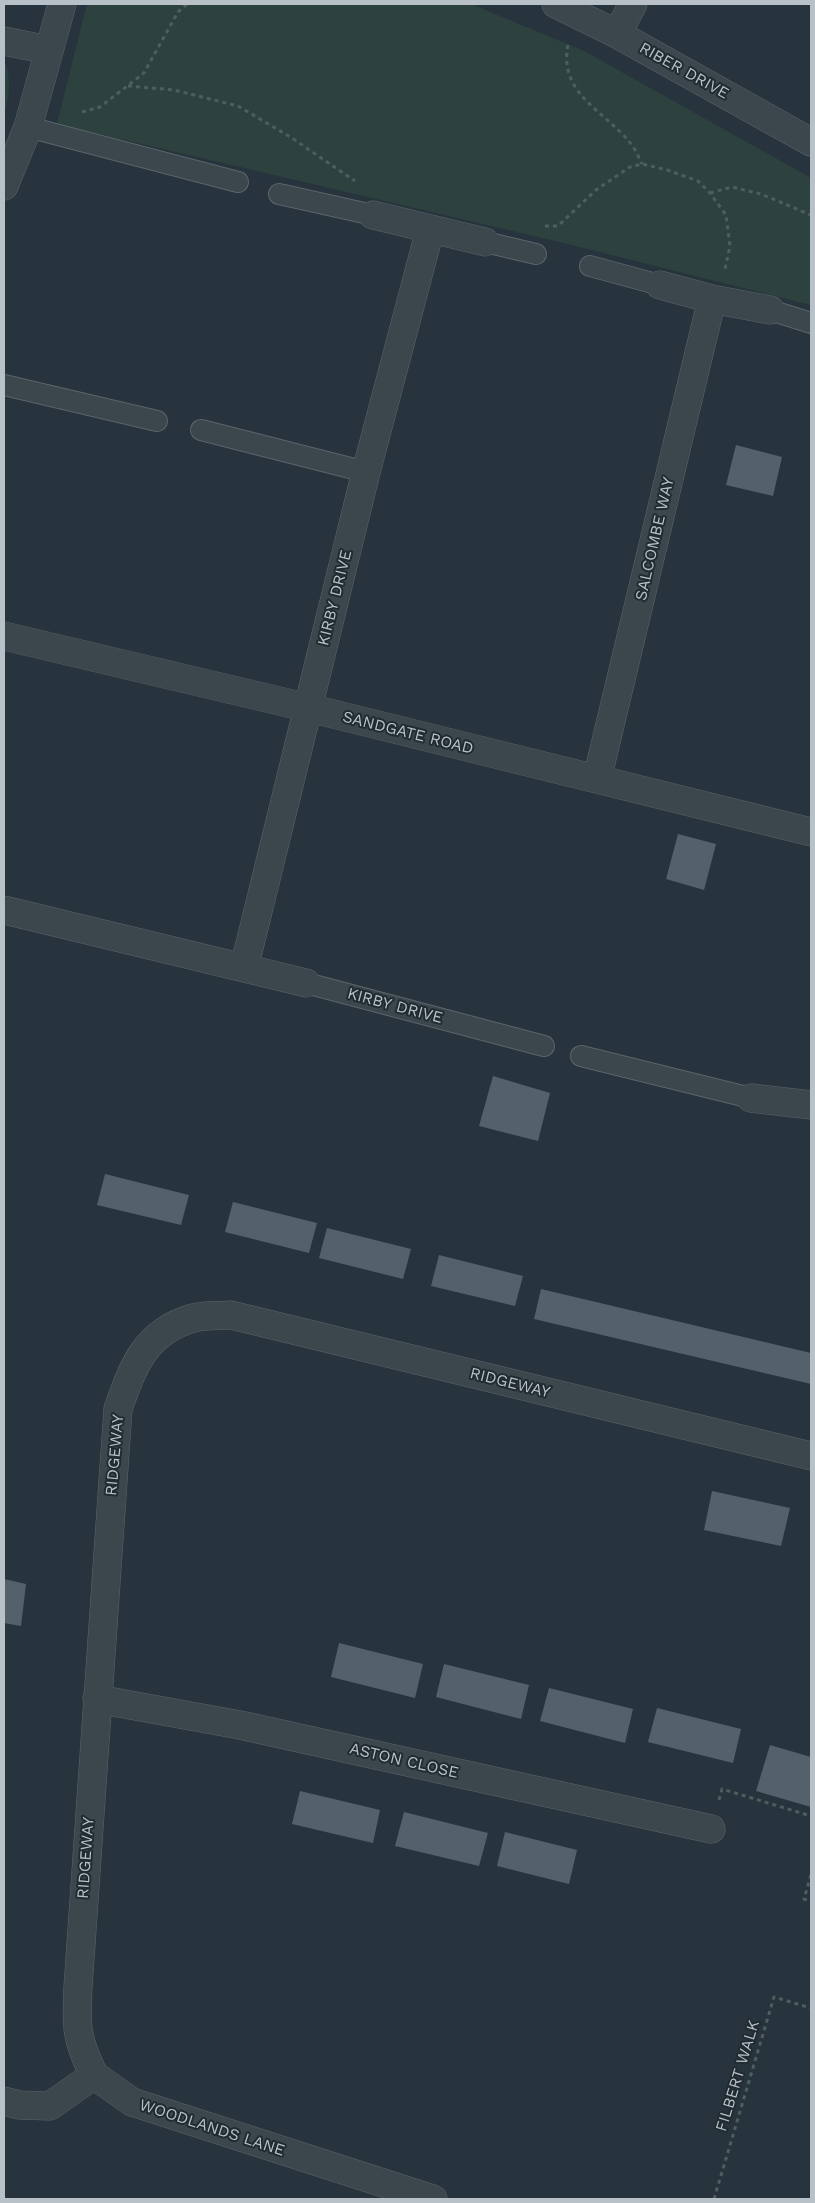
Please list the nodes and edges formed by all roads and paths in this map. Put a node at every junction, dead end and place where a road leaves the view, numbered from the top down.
1 (62, 4) edge
2 (187, 4) edge
3 (556, 4) edge
4 (633, 4) edge
5 (583, 17) junction
6 (617, 34) junction
7 (4, 41) edge
8 (48, 50) junction
9 (128, 86) junction
10 (31, 116) junction
11 (811, 142) edge
12 (642, 164) junction
13 (238, 182) dead end
14 (4, 186) edge
15 (710, 193) junction
16 (279, 194) dead end
17 (373, 215) junction
18 (811, 215) edge
19 (539, 226) dead end
20 (430, 230) junction
21 (485, 242) joint
22 (536, 254) dead end
23 (590, 266) dead end
24 (660, 285) joint
25 (715, 299) junction
26 (770, 310) joint
27 (811, 323) edge
28 (4, 384) edge
29 (157, 421) dead end
30 (201, 430) dead end
31 (366, 472) junction
32 (4, 636) edge
33 (309, 708) junction
34 (597, 779) junction
35 (811, 832) edge
36 (4, 910) edge
37 (244, 968) junction
38 (306, 983) joint
39 (544, 1046) dead end
40 (581, 1056) dead end
41 (751, 1098) joint
42 (810, 1100) edge
43 (811, 1456) edge
44 (97, 1699) junction
45 (811, 1816) edge
46 (710, 1829) joint
47 (811, 1874) edge
48 (811, 1901) edge
49 (811, 2008) edge
50 (94, 2075) junction
51 (4, 2101) edge
52 (433, 2199) edge
53 (714, 2199) edge

1 - 8 street
2 - 9 path
3 - 5 street, RIBER DRIVE
4 - 6 street
5 - 6 street, RIBER DRIVE
5 - 12 path
6 - 11 street, RIBER DRIVE
7 - 8 street
8 - 10 street
9 - 10 path
9 - 17 path
10 - 13 lane
10 - 14 street
12 - 15 path
12 - 19 path
15 - 18 path
15 - 25 path
16 - 17 lane
17 - 20 street
20 - 21 street
20 - 31 street, KIRBY DRIVE
21 - 22 lane
23 - 24 lane
24 - 25 street
25 - 26 street
25 - 34 street, SALCOMBE WAY
26 - 27 lane
28 - 29 lane
30 - 31 lane
31 - 33 street, KIRBY DRIVE
32 - 33 street, SANDGATE ROAD
33 - 34 street, SANDGATE ROAD
33 - 37 street, KIRBY DRIVE
34 - 35 street, SANDGATE ROAD
36 - 37 street, KIRBY DRIVE
37 - 38 street, KIRBY DRIVE
38 - 39 lane, KIRBY DRIVE
40 - 41 lane
41 - 42 street
43 - 44 street, RIDGEWAY
44 - 46 street, ASTON CLOSE
44 - 50 street, RIDGEWAY
45 - 46 path
47 - 48 path
49 - 53 path, FILBERT WALK
50 - 51 street
50 - 52 street, WOODLANDS LANE

